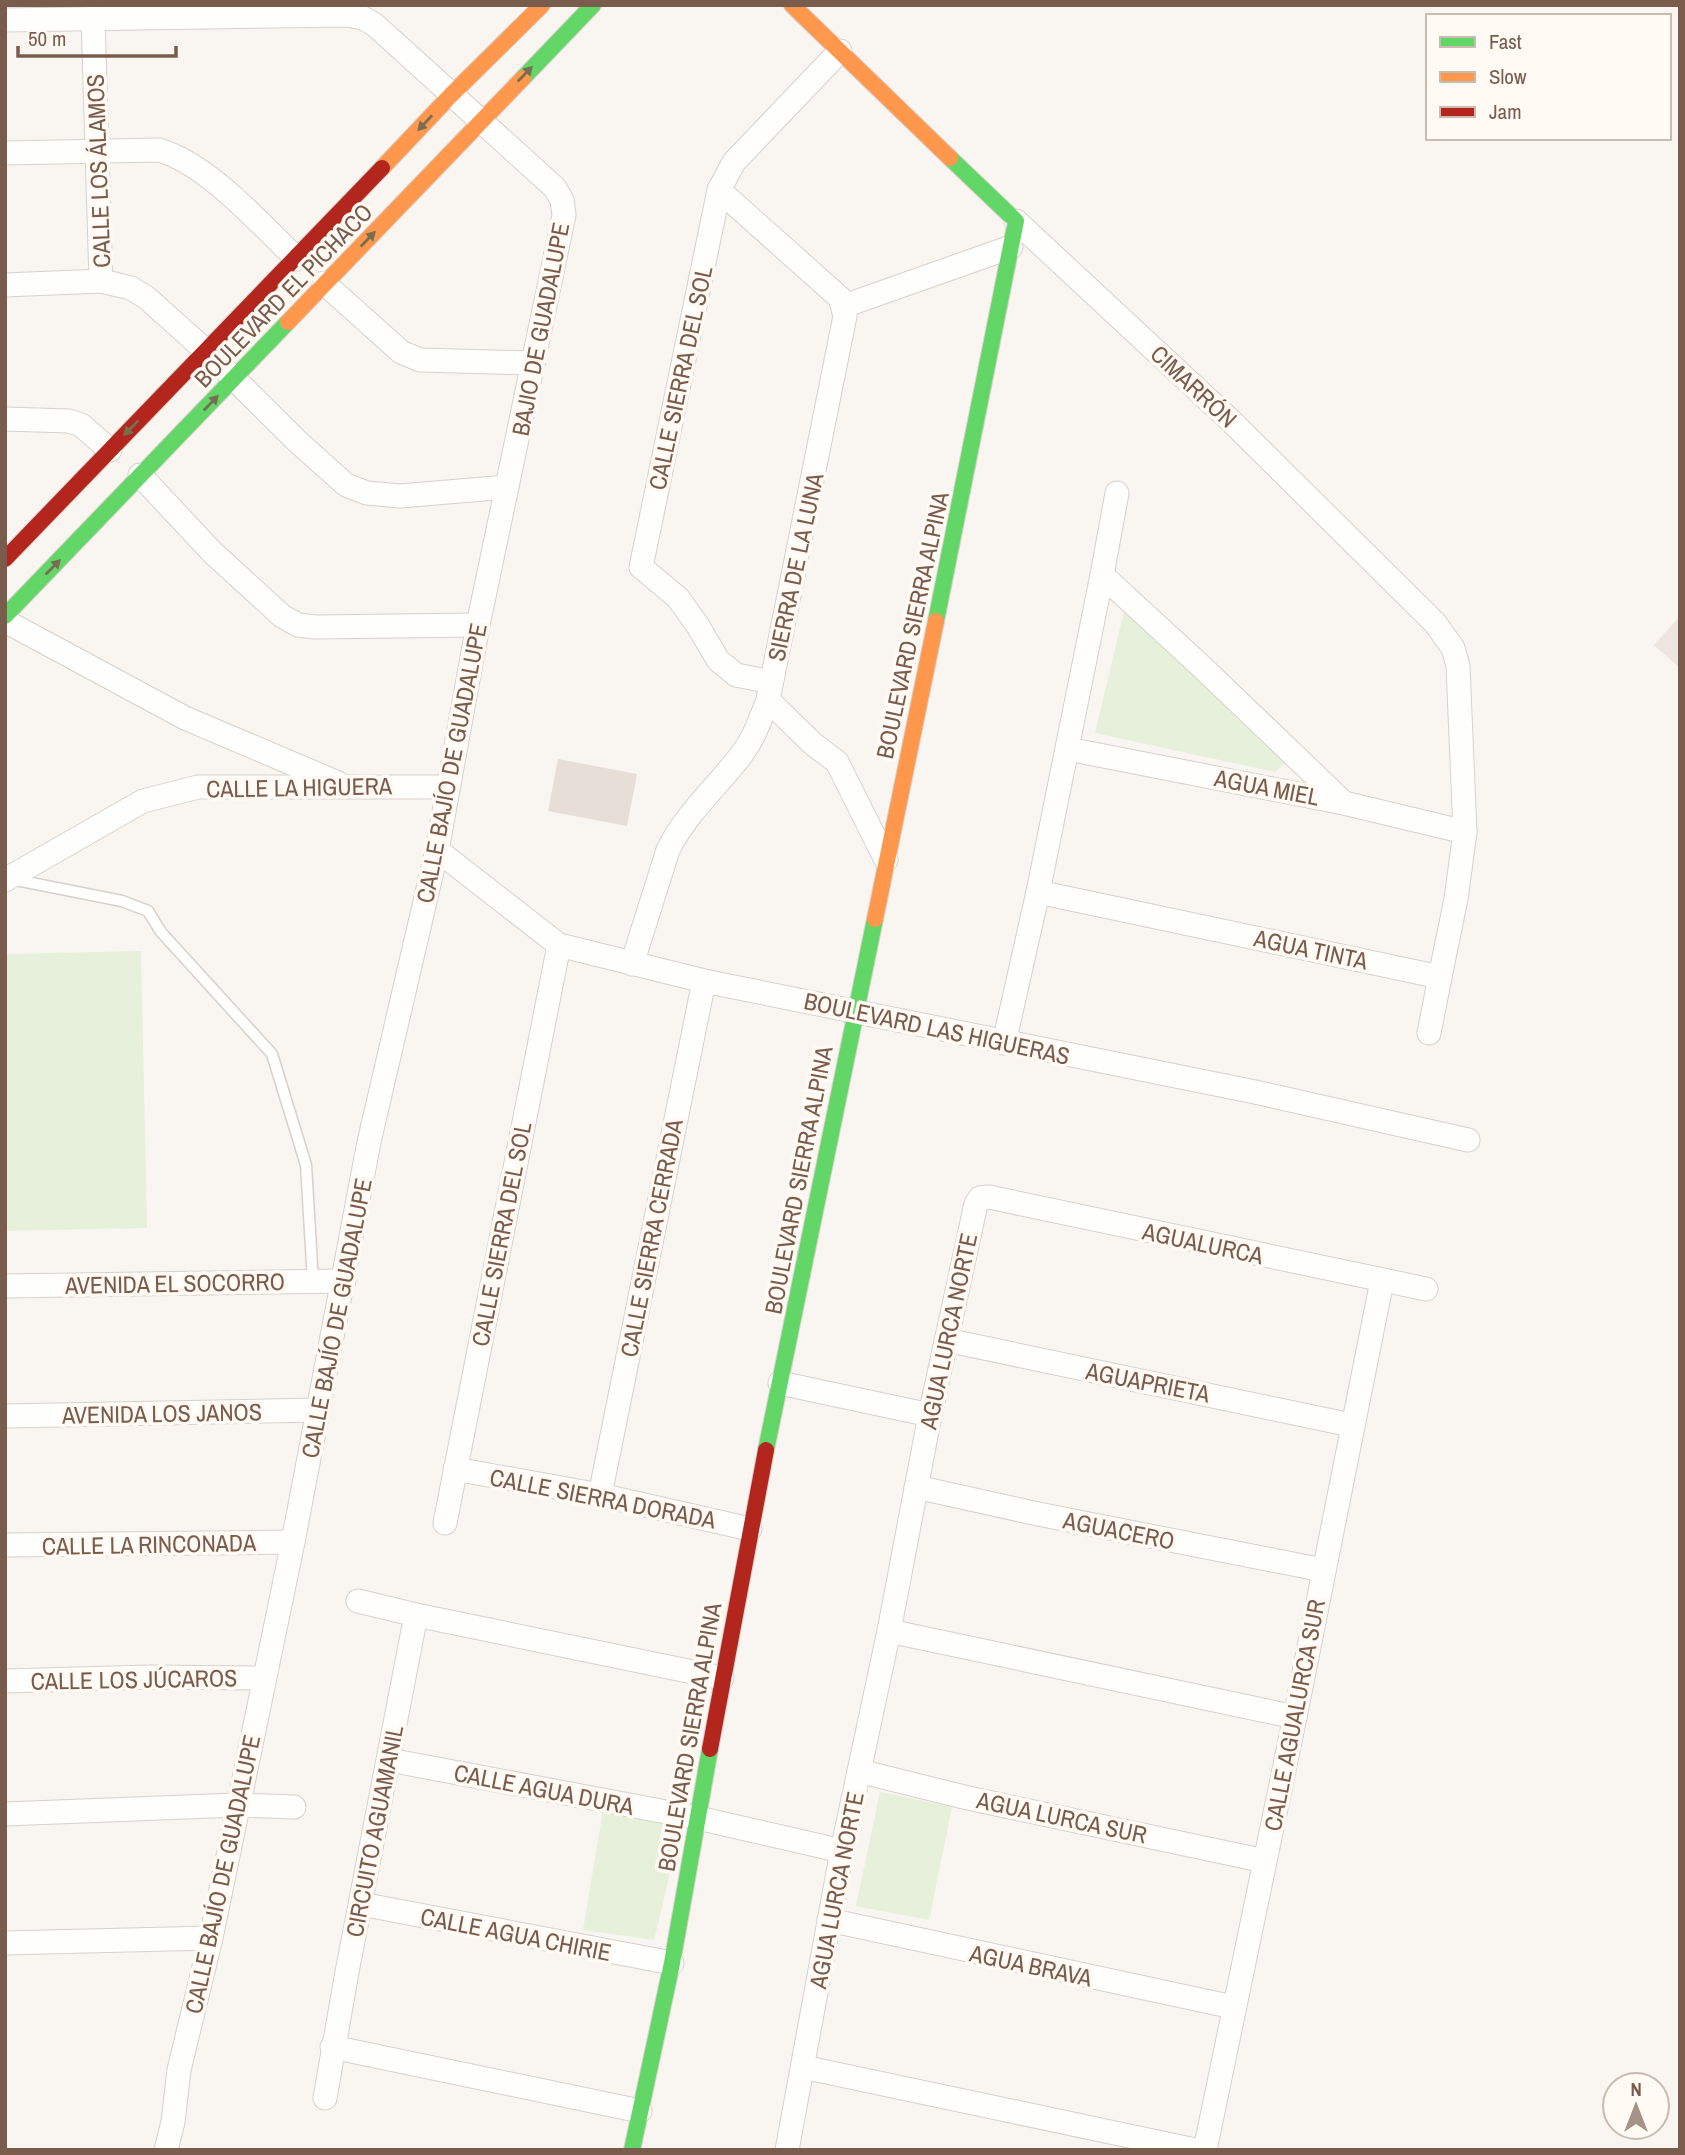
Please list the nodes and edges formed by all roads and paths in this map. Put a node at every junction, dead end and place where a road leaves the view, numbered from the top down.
1 (542, 5) edge
2 (593, 5) edge
3 (792, 5) edge
4 (93, 18) junction
5 (5, 20) edge
6 (840, 51) junction
7 (451, 95) junction
8 (481, 121) junction
9 (98, 150) junction
10 (5, 153) edge
11 (719, 190) junction
12 (1016, 221) junction
13 (1011, 247) junction
14 (297, 259) junction
15 (101, 281) junction
16 (324, 284) junction
17 (5, 285) edge
18 (844, 306) junction
19 (206, 351) junction
20 (533, 363) junction
21 (233, 380) junction
22 (5, 419) edge
23 (110, 450) junction
24 (140, 475) junction
25 (507, 488) junction
26 (1117, 493) dead end
27 (5, 558) edge
28 (1102, 575) junction
29 (5, 618) edge
30 (478, 625) junction
31 (770, 691) junction
32 (1068, 749) junction
33 (448, 787) junction
34 (350, 788) junction
35 (1344, 803) junction
36 (1465, 832) junction
37 (437, 850) junction
38 (886, 860) junction
39 (7, 879) edge
40 (1038, 892) junction
41 (559, 945) junction
42 (632, 964) junction
43 (1440, 977) junction
44 (704, 981) junction
45 (856, 1011) junction
46 (1429, 1033) dead end
47 (1004, 1043) junction
48 (1468, 1140) dead end
49 (980, 1198) joint
50 (313, 1280) junction
51 (344, 1280) junction
52 (1382, 1280) junction
53 (5, 1286) edge
54 (1426, 1289) dead end
55 (946, 1340) junction
56 (780, 1382) junction
57 (318, 1410) junction
58 (930, 1415) junction
59 (5, 1416) edge
60 (1351, 1425) junction
61 (455, 1469) junction
62 (916, 1487) junction
63 (600, 1495) junction
64 (444, 1523) dead end
65 (750, 1529) junction
66 (293, 1542) junction
67 (5, 1545) edge
68 (1323, 1570) junction
69 (358, 1601) dead end
70 (416, 1615) junction
71 (889, 1631) junction
72 (263, 1678) junction
73 (722, 1678) junction
74 (5, 1681) edge
75 (1295, 1717) junction
76 (389, 1760) junction
77 (859, 1771) junction
78 (237, 1805) junction
79 (294, 1807) dead end
80 (5, 1814) edge
81 (698, 1818) junction
82 (842, 1851) junction
83 (1265, 1861) junction
84 (361, 1903) junction
85 (829, 1920) junction
86 (211, 1937) junction
87 (5, 1943) edge
88 (672, 1964) junction
89 (1233, 2007) junction
90 (332, 2047) junction
91 (803, 2067) junction
92 (325, 2098) dead end
93 (640, 2111) junction
94 (166, 2150) edge
95 (632, 2150) edge
96 (786, 2150) edge
97 (1195, 2150) edge
98 (1205, 2150) edge

1 - 7 street, BOULEVARD EL PICHACO
8 -> 2 street, BOULEVARD EL PICHACO
3 - 6 street, CIMARRÓN
4 - 5 street
4 - 7 street
4 - 9 street, CALLE LOS ÁLAMOS
6 - 11 street, CALLE SIERRA DEL SOL
6 - 12 street, CIMARRÓN
7 - 8 street
7 -> 14 street, BOULEVARD EL PICHACO
16 -> 8 street, BOULEVARD EL PICHACO
8 - 20 street, BAJIO DE GUADALUPE
9 - 10 street
9 - 14 street
9 - 15 street, CALLE LOS ÁLAMOS
11 - 18 street
11 - 31 street, CALLE SIERRA DEL SOL
12 - 13 street, BOULEVARD SIERRA ALPINA
12 - 36 street, CIMARRÓN
13 - 18 street
13 - 38 street, BOULEVARD SIERRA ALPINA
14 - 19 street, BOULEVARD EL PICHACO
15 - 17 street
15 - 19 street
16 - 20 street
16 - 21 street, BOULEVARD EL PICHACO
18 - 31 street, SIERRA DE LA LUNA
19 - 21 street
19 -> 23 street, BOULEVARD EL PICHACO
20 - 25 street, BAJIO DE GUADALUPE
24 -> 21 street, BOULEVARD EL PICHACO
21 - 25 street
22 - 23 street
23 - 27 street, BOULEVARD EL PICHACO
29 -> 24 street, BOULEVARD EL PICHACO
24 - 30 street
25 - 30 street, CALLE BAJÍO DE GUADALUPE
26 - 28 street
28 - 32 street
28 - 35 street
29 - 34 street
30 - 33 street, CALLE BAJÍO DE GUADALUPE
31 - 38 street
31 - 42 street, SIERRA DE LA LUNA
32 - 35 street, AGUA MIEL
32 - 40 street
33 - 34 street, CALLE LA HIGUERA
33 - 37 street, CALLE BAJÍO DE GUADALUPE
34 - 39 street, CALLE LA HIGUERA
35 - 36 street, AGUA MIEL
36 - 43 street
37 - 41 street, BOULEVARD LAS HIGUERAS
37 - 51 street, CALLE BAJÍO DE GUADALUPE
38 - 45 street, BOULEVARD SIERRA ALPINA
39 - 50 lane
40 - 43 street, AGUA TINTA
40 - 47 street
41 - 42 street, BOULEVARD LAS HIGUERAS
41 - 61 street, CALLE SIERRA DEL SOL
42 - 44 street, BOULEVARD LAS HIGUERAS
43 - 46 street
44 - 45 street, BOULEVARD LAS HIGUERAS
44 - 63 street, CALLE SIERRA CERRADA
45 - 47 street, BOULEVARD LAS HIGUERAS
45 - 56 street, BOULEVARD SIERRA ALPINA
47 - 48 street, BOULEVARD LAS HIGUERAS
49 - 52 street, AGUALURCA
49 - 55 street, AGUA LURCA NORTE
50 - 51 street, AVENIDA EL SOCORRO
50 - 53 street, AVENIDA EL SOCORRO
51 - 57 street, CALLE BAJÍO DE GUADALUPE
52 - 54 street, AGUALURCA
52 - 60 street, CALLE AGUALURCA SUR
55 - 58 street, AGUA LURCA NORTE
55 - 60 street, AGUAPRIETA
56 - 58 street
56 - 65 street, BOULEVARD SIERRA ALPINA
57 - 59 street, AVENIDA LOS JANOS
57 - 66 street, CALLE BAJÍO DE GUADALUPE
58 - 62 street, AGUA LURCA NORTE
60 - 68 street, CALLE AGUALURCA SUR
61 - 63 street, CALLE SIERRA DORADA
61 - 64 street, CALLE SIERRA DEL SOL
62 - 68 street, AGUACERO
62 - 71 street, AGUA LURCA NORTE
63 - 65 street, CALLE SIERRA DORADA
65 - 73 street, BOULEVARD SIERRA ALPINA
66 - 67 street, CALLE LA RINCONADA
66 - 72 street, CALLE BAJÍO DE GUADALUPE
68 - 75 street, CALLE AGUALURCA SUR
69 - 70 street
70 - 73 street
70 - 76 street, CIRCUITO AGUAMANIL
71 - 75 street
71 - 77 street, AGUA LURCA NORTE
72 - 74 street, CALLE LOS JÚCAROS
72 - 78 street, CALLE BAJÍO DE GUADALUPE
73 - 81 street, BOULEVARD SIERRA ALPINA
75 - 83 street, CALLE AGUALURCA SUR
76 - 81 street, CALLE AGUA DURA
76 - 84 street, CIRCUITO AGUAMANIL
77 - 82 street, AGUA LURCA NORTE
77 - 83 street, AGUA LURCA SUR
78 - 79 street
78 - 80 street
78 - 86 street, CALLE BAJÍO DE GUADALUPE
81 - 82 street, CALLE AGUA DURA
81 - 88 street, BOULEVARD SIERRA ALPINA
82 - 85 street, AGUA LURCA NORTE
83 - 89 street, CALLE AGUALURCA SUR
84 - 88 street, CALLE AGUA CHIRIE
84 - 90 street, CIRCUITO AGUAMANIL
85 - 89 street, AGUA BRAVA
85 - 91 street, AGUA LURCA NORTE
86 - 87 street
86 - 94 street, CALLE BAJÍO DE GUADALUPE
88 - 93 street, BOULEVARD SIERRA ALPINA
89 - 98 street, CALLE AGUALURCA SUR
90 - 92 street, CIRCUITO AGUAMANIL
90 - 93 street
91 - 96 street, AGUA LURCA NORTE
91 - 97 street
93 - 95 street, BOULEVARD SIERRA ALPINA

